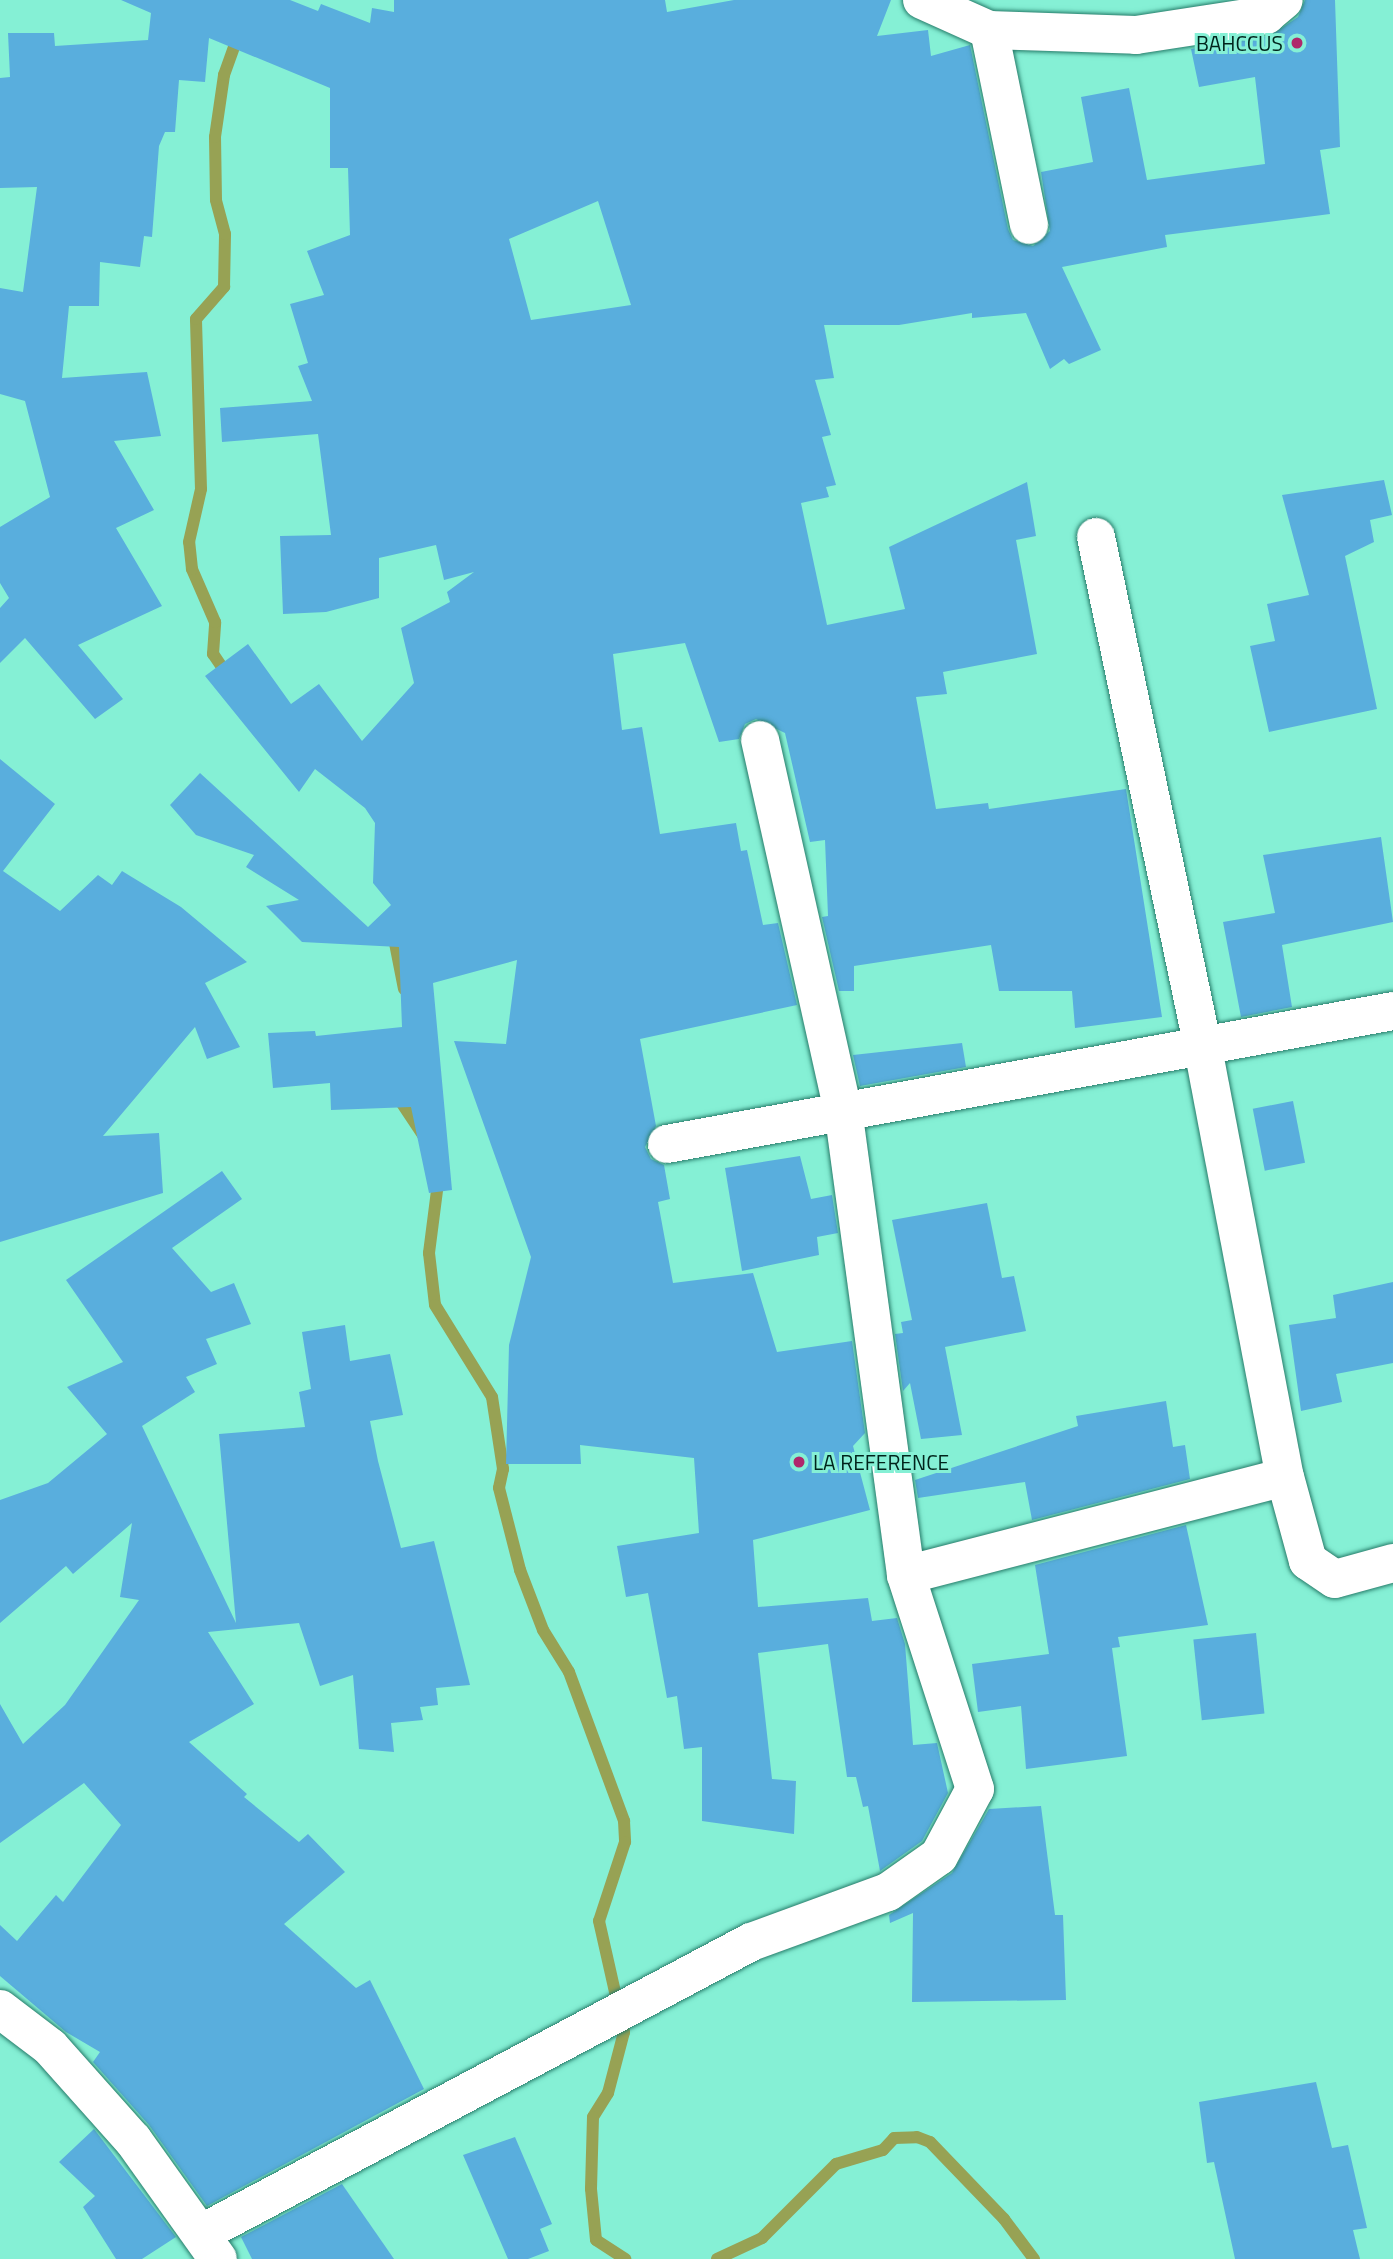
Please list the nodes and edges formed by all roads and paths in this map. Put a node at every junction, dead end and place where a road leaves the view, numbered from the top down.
1 (922, 0) edge
2 (1284, 0) edge
3 (989, 30) junction
4 (1029, 225) dead end
5 (1096, 537) dead end
6 (760, 740) dead end
7 (1393, 1012) edge
8 (1202, 1043) junction
9 (843, 1111) junction
10 (667, 1144) dead end
11 (1285, 1477) junction
12 (1393, 1563) edge
13 (906, 1576) junction
14 (0, 2009) edge
15 (211, 2246) edge

1 - 3 street
2 - 3 street
3 - 4 street
5 - 8 street
6 - 9 street
7 - 8 street
8 - 9 street
8 - 11 street
9 - 10 street
9 - 13 street
11 - 12 street
11 - 13 street
13 - 15 street
14 - 15 street

